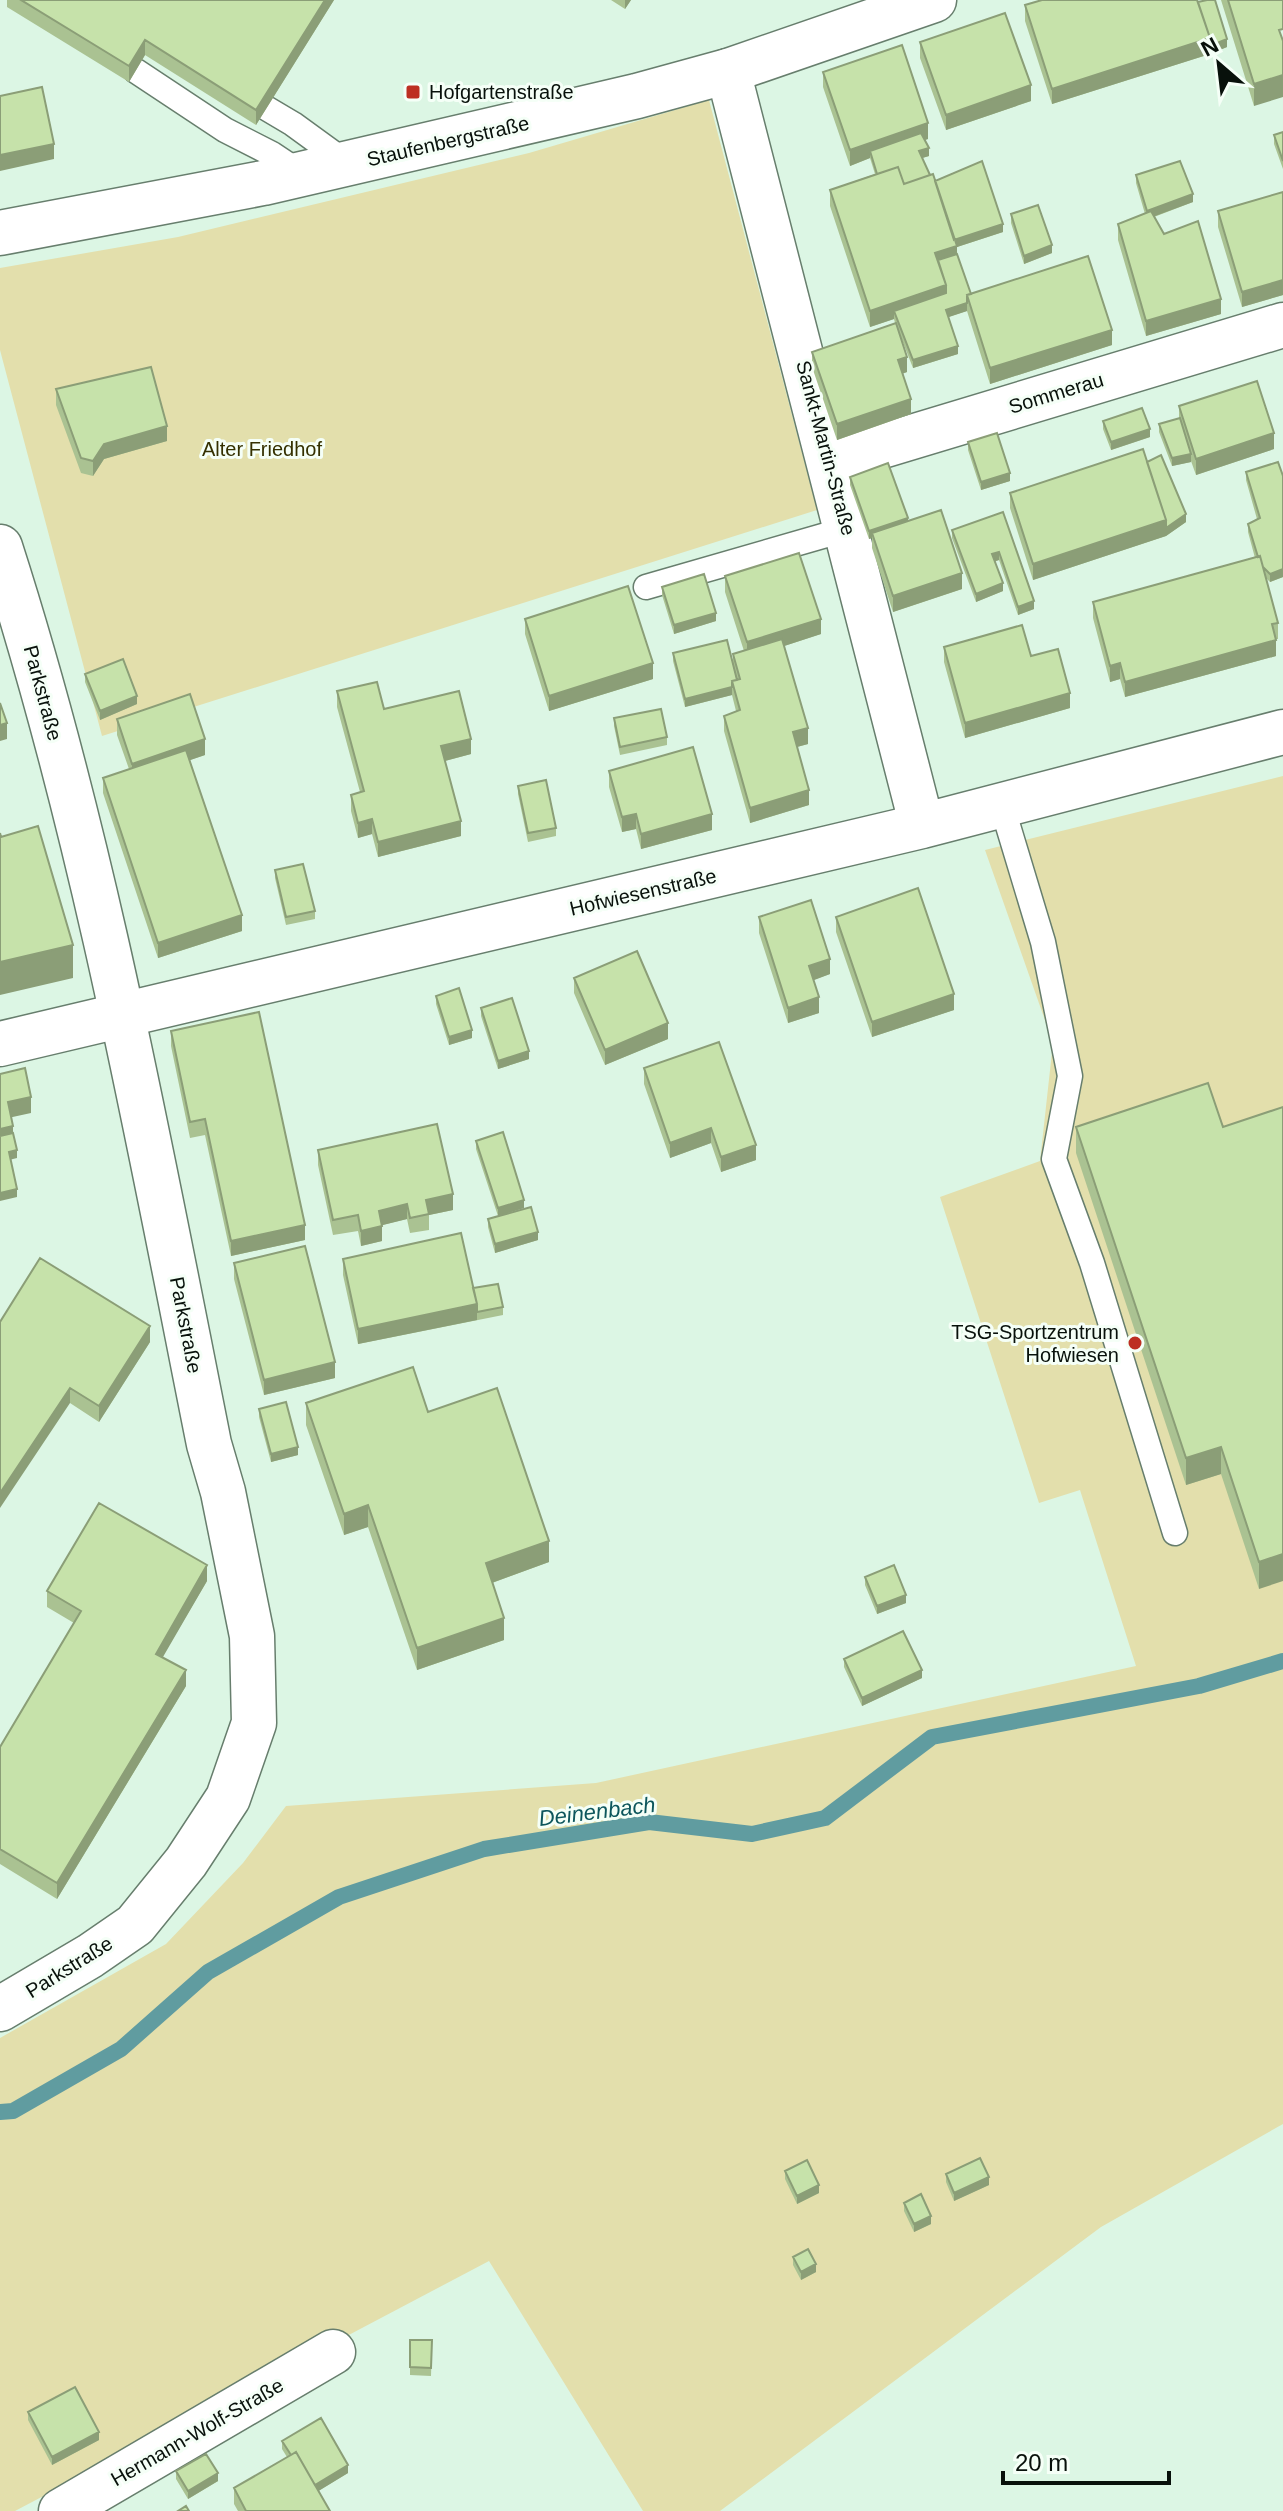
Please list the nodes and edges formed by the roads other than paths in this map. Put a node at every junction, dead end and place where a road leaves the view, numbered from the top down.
1 (934, 0) edge
2 (136, 71) edge
3 (728, 71) junction
4 (266, 108) edge
5 (348, 164) junction
6 (302, 174) junction
7 (0, 233) edge
8 (1283, 325) edge
9 (829, 462) junction
10 (847, 529) junction
11 (0, 547) edge
12 (646, 587) dead end
13 (1283, 732) edge
14 (1002, 806) junction
15 (922, 826) junction
16 (124, 1016) junction
17 (0, 1044) edge
18 (1175, 1533) dead end
19 (0, 2009) edge
20 (333, 2352) dead end
21 (61, 2511) edge

1 - 3 street, Staufenbergstraße
2 - 6 lane
3 - 5 street, Staufenbergstraße
3 - 9 street, Sankt-Martin-Straße
4 - 5 lane
5 - 6 street, Staufenbergstraße
6 - 7 street, Staufenbergstraße
8 - 9 street, Sommerau
9 - 10 street, Sankt-Martin-Straße
10 - 12 lane
10 - 15 street, Sankt-Martin-Straße
11 - 16 street, Parkstraße
13 - 14 street, Hofwiesenstraße
14 - 15 street, Hofwiesenstraße
14 - 18 lane
15 - 16 street, Hofwiesenstraße
16 - 17 street, Hofwiesenstraße
16 - 19 street, Parkstraße
20 - 21 street, Hermann-Wolf-Straße

